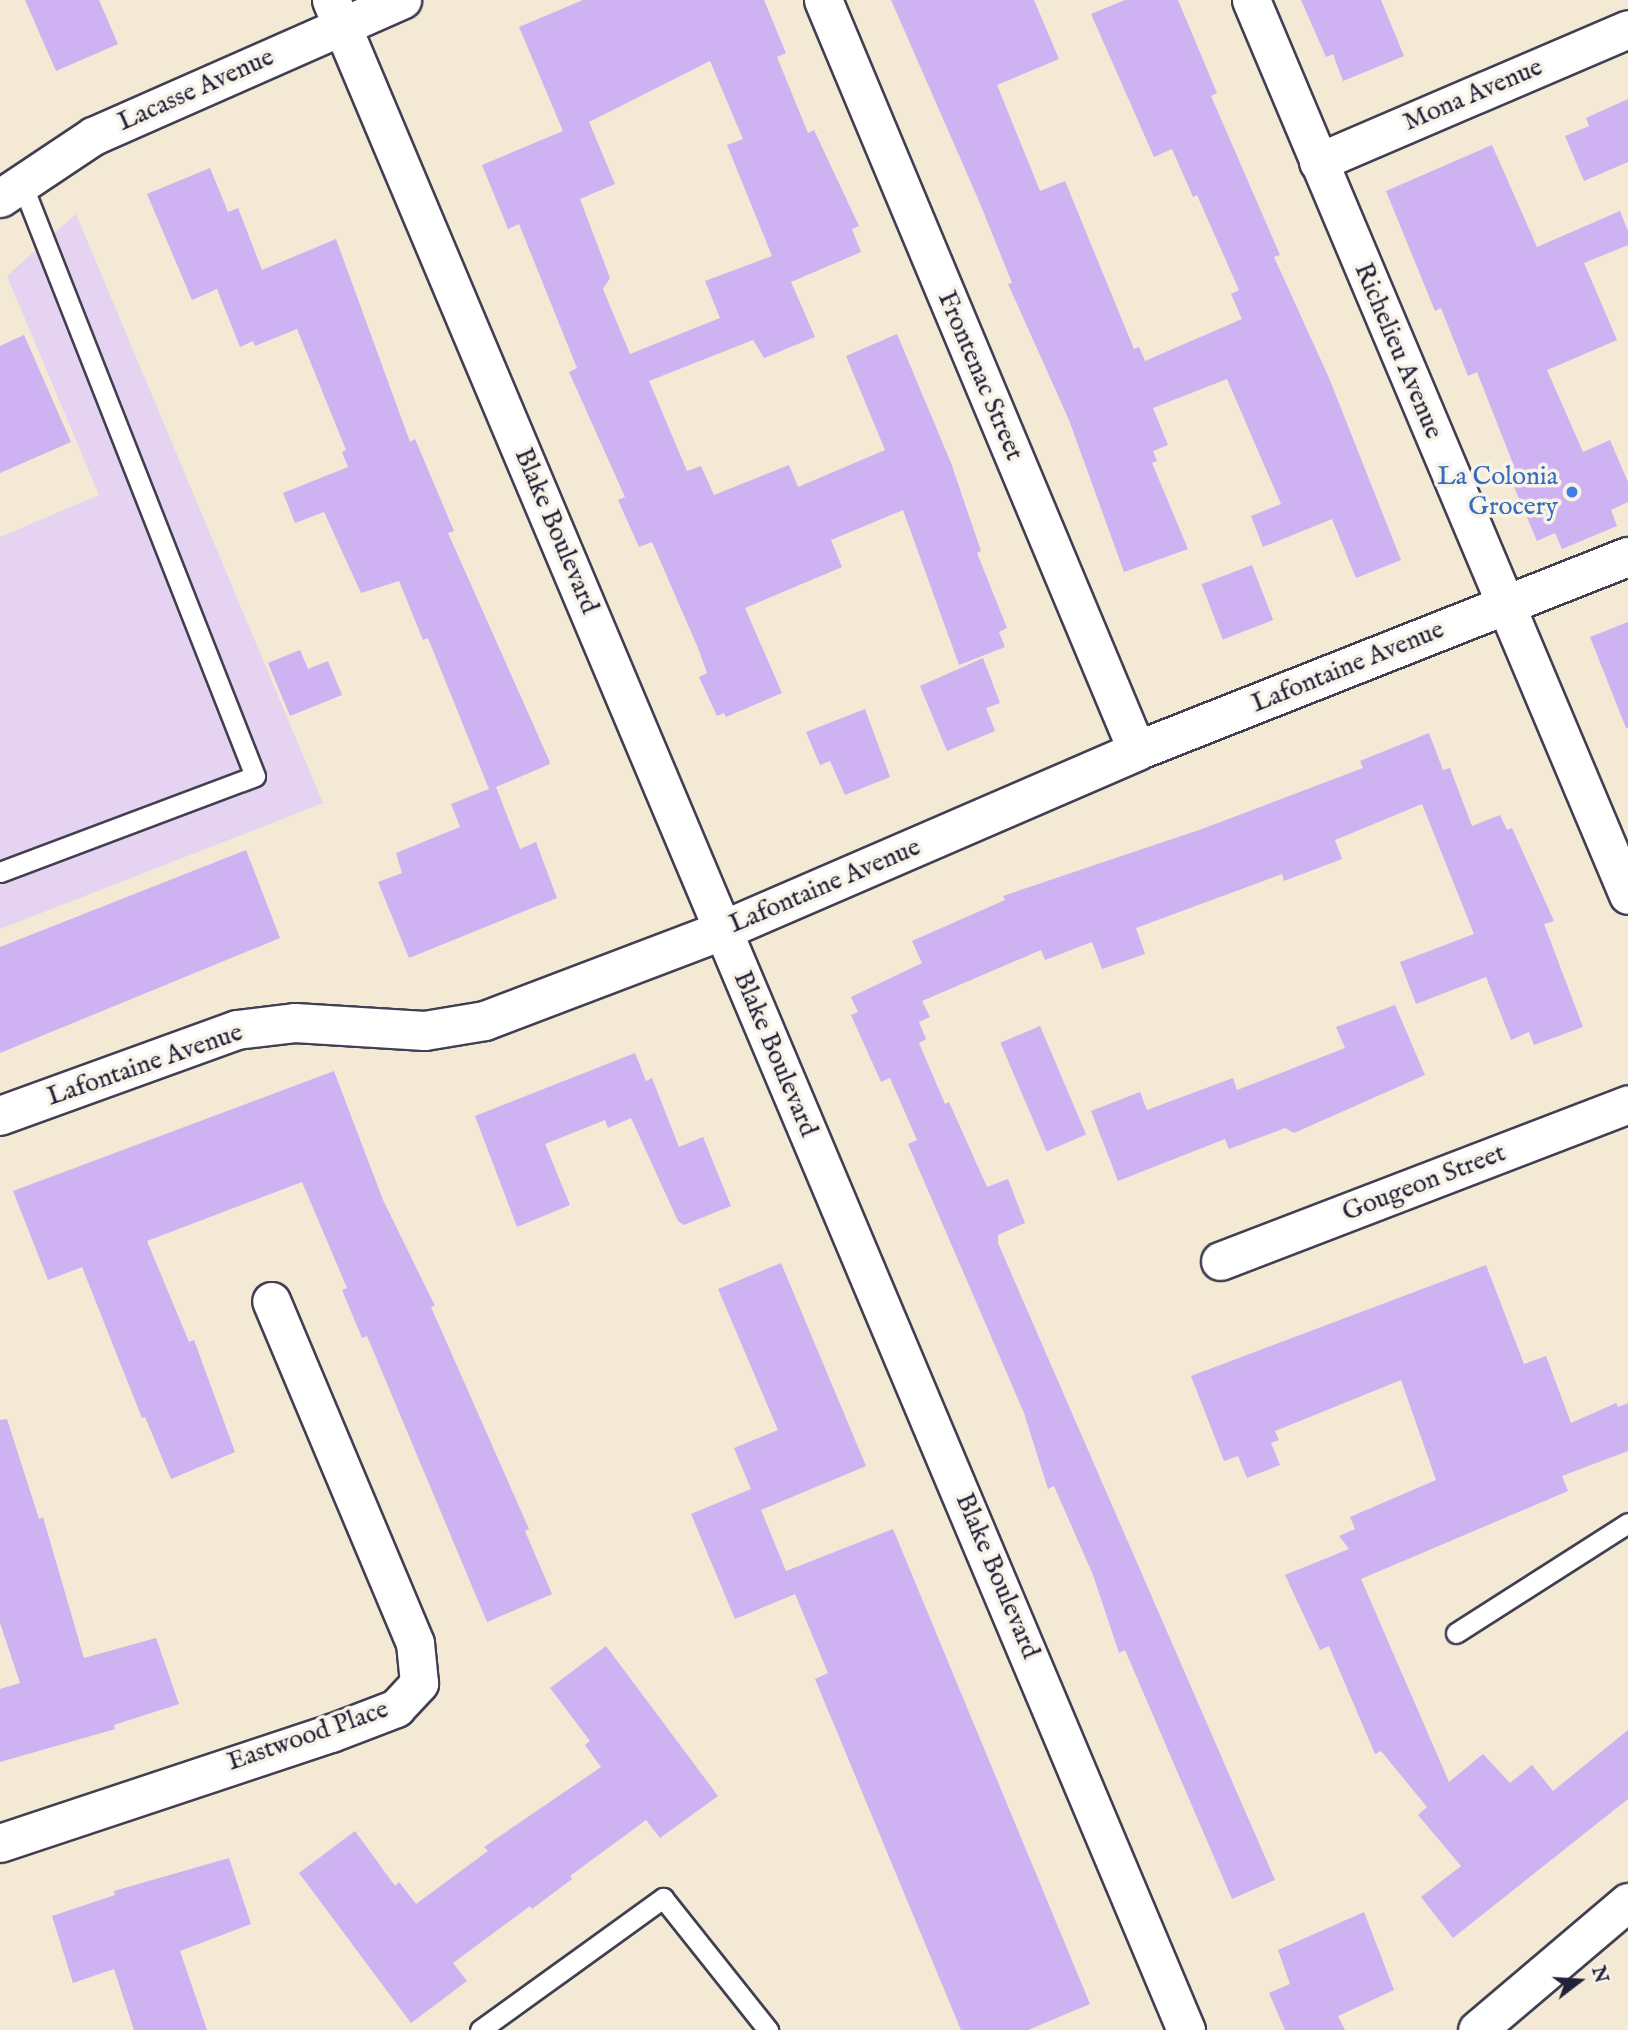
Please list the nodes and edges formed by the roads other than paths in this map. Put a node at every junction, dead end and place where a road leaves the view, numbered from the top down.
1 (402, 0) edge
2 (823, 0) edge
3 (1251, 0) edge
4 (336, 12) edge
5 (1628, 29) edge
6 (1318, 162) junction
7 (11, 191) edge
8 (1628, 557) edge
9 (1507, 604) junction
10 (1137, 751) junction
11 (0, 872) edge
12 (1628, 895) edge
13 (722, 931) junction
14 (1628, 1104) edge
15 (0, 1116) edge
16 (1220, 1261) dead end
17 (271, 1301) dead end
18 (1628, 1522) edge
19 (1456, 1633) dead end
20 (0, 1843) edge
21 (1628, 1902) edge
22 (480, 2030) edge
23 (768, 2030) edge
24 (1186, 2030) edge
25 (1477, 2030) edge

1 - 4 street, Lacasse Avenue
2 - 10 street, Frontenac Street
3 - 6 street, Richelieu Avenue
4 - 7 street, Lacasse Avenue
4 - 13 street, Blake Boulevard
5 - 6 street, Mona Avenue
6 - 9 street, Richelieu Avenue
7 - 11 lane
8 - 9 street, Lafontaine Avenue
9 - 10 street, Lafontaine Avenue
9 - 12 street, Richelieu Avenue
10 - 13 street, Lafontaine Avenue
13 - 15 street, Lafontaine Avenue
13 - 24 street, Blake Boulevard
14 - 16 street, Gougeon Street
17 - 20 street, Eastwood Place
18 - 19 lane
21 - 25 street
22 - 23 lane

